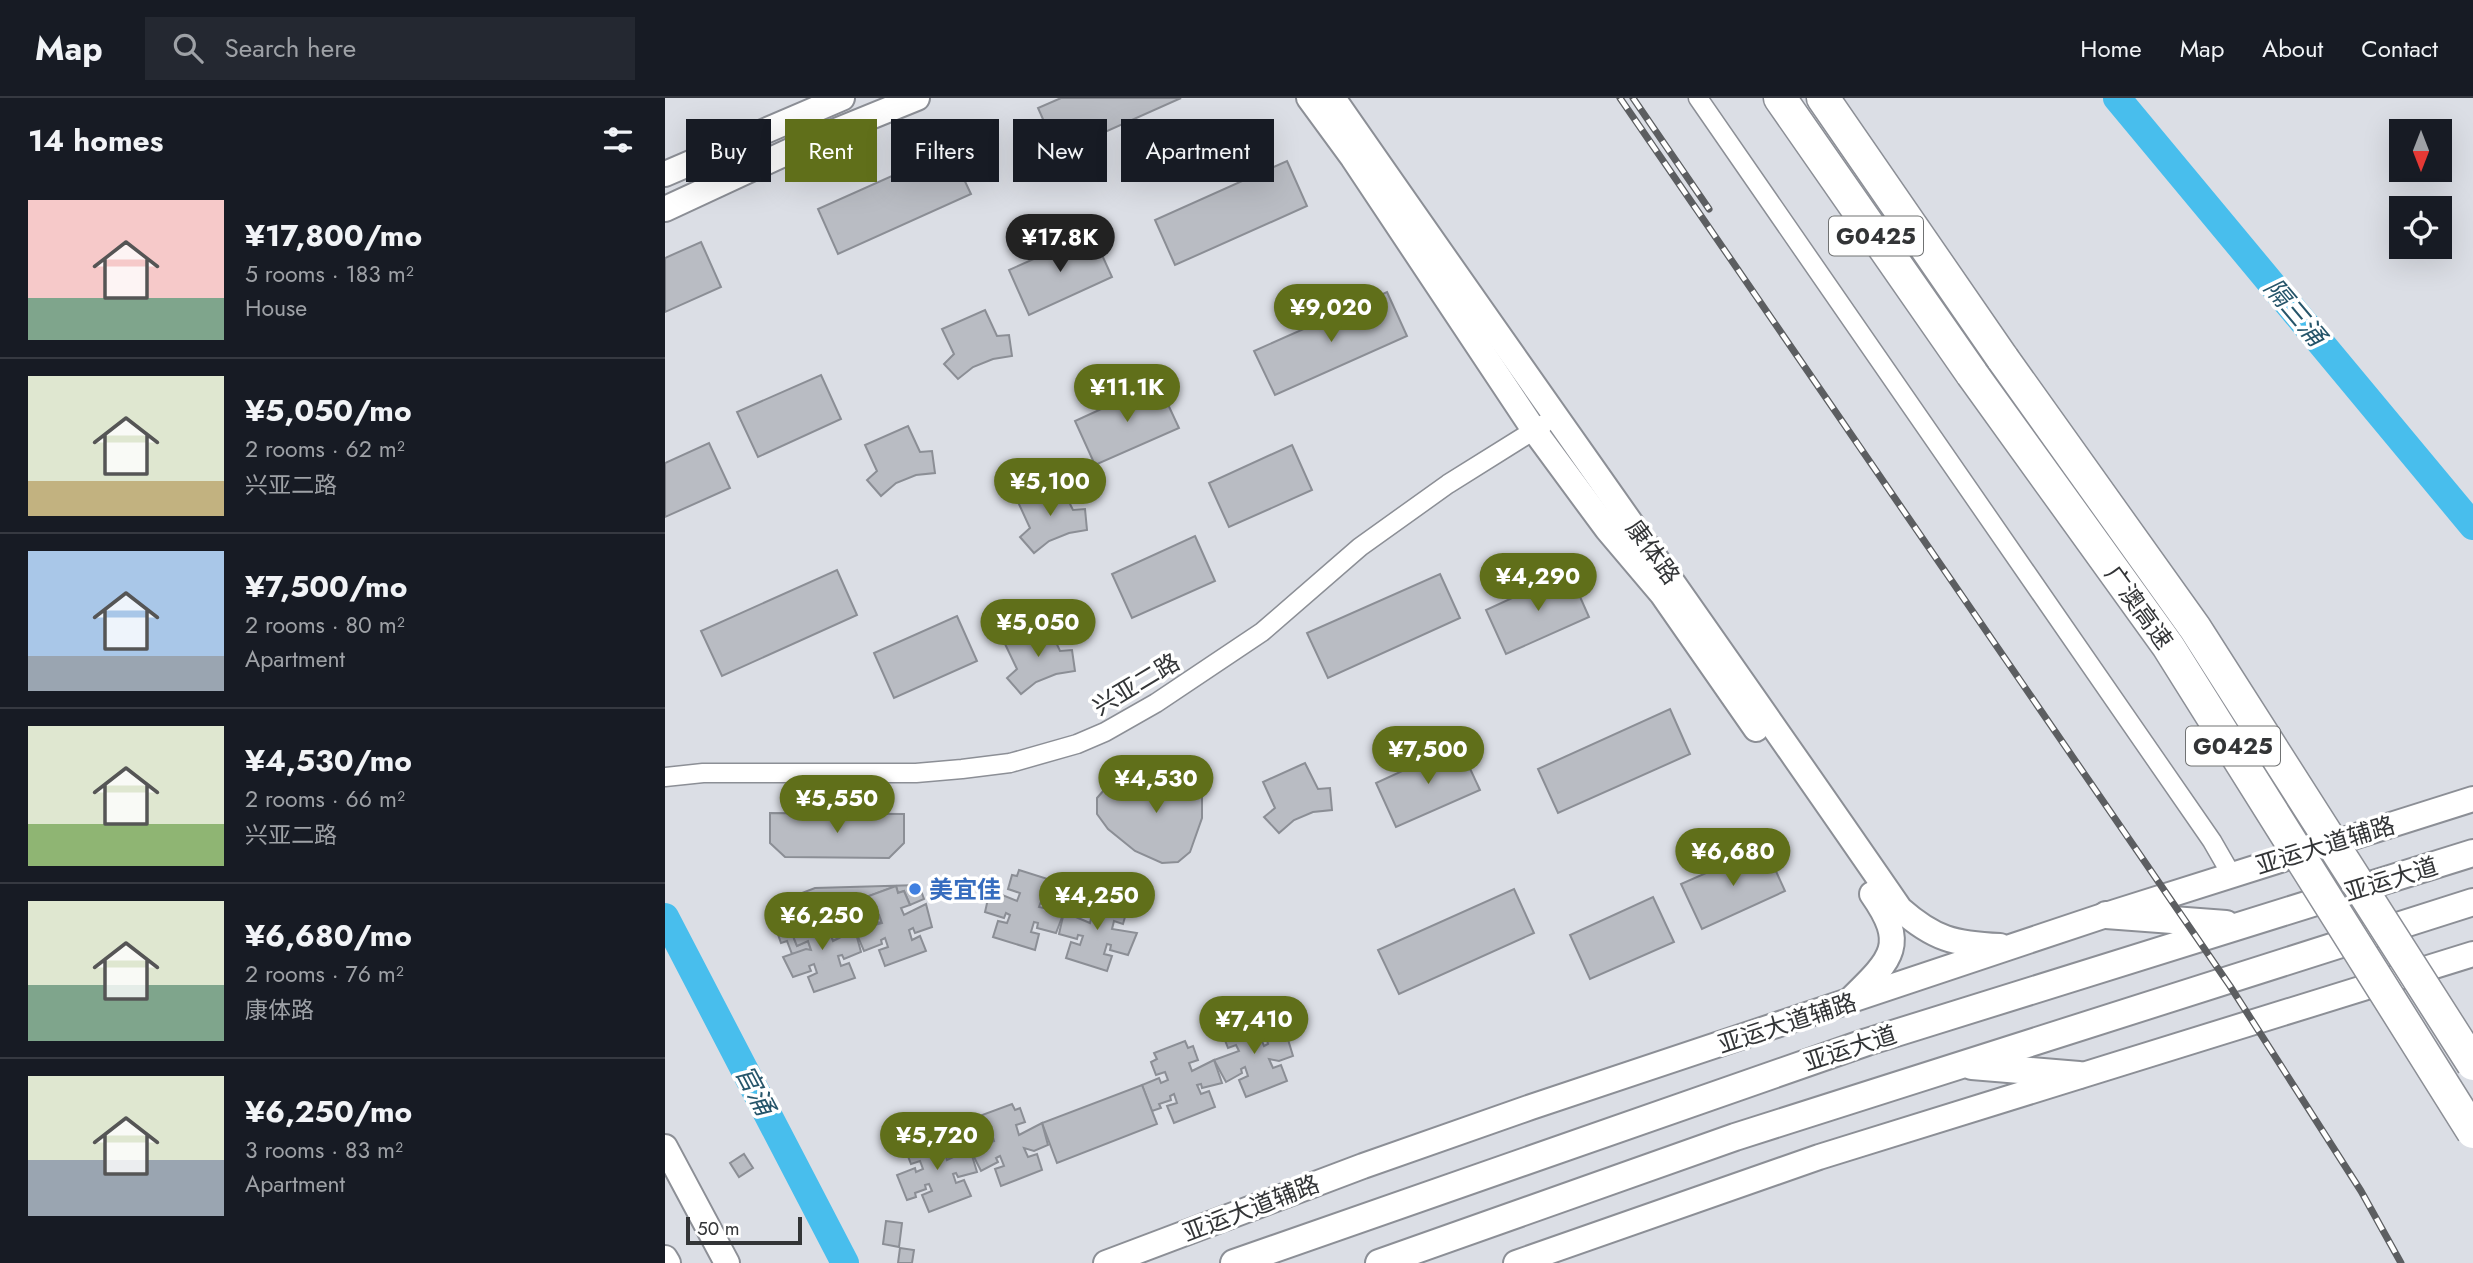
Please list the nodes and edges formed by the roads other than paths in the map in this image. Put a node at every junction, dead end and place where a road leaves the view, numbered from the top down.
1 (842, 98) edge
2 (917, 98) edge
3 (1309, 98) edge
4 (1333, 98) edge
5 (1698, 98) edge
6 (1780, 98) edge
7 (1823, 98) edge
8 (665, 174) edge
9 (665, 209) edge
10 (1544, 424) junction
11 (665, 777) edge
12 (2473, 799) edge
13 (2473, 853) edge
14 (2231, 874) junction
15 (2473, 902) edge
16 (2106, 915) junction
17 (2242, 926) junction
18 (2011, 946) junction
19 (2473, 954) edge
20 (1847, 1003) junction
21 (2473, 1064) edge
22 (1960, 1065) junction
23 (2079, 1075) junction
24 (2473, 1132) edge
25 (665, 1147) edge
26 (665, 1258) edge
27 (668, 1263) edge
28 (727, 1263) edge
29 (1106, 1263) edge
30 (1234, 1263) edge
31 (1379, 1263) edge
32 (1515, 1263) edge

1 - 8 street
2 - 9 street
3 - 10 street, 康体路
4 - 10 street, 康体路
5 - 14 street
6 - 24 highway, 广澳高速 / G0425, bridge
7 - 21 highway, 广澳高速 / G0425, bridge
10 - 11 street, 兴亚二路
10 - 18 street, 康体路
10 - 20 street, 康体路
12 - 14 street, 亚运大道辅路
13 - 17 main road, 亚运大道
14 - 16 street, 亚运大道辅路
15 - 22 main road, 亚运大道
16 - 17 main road
16 - 18 street, 亚运大道辅路
17 - 30 main road, 亚运大道
18 - 20 street, 亚运大道辅路
19 - 23 street
20 - 29 street, 亚运大道辅路
22 - 23 main road
22 - 31 main road, 亚运大道
23 - 32 street
25 - 28 street
26 - 27 street

